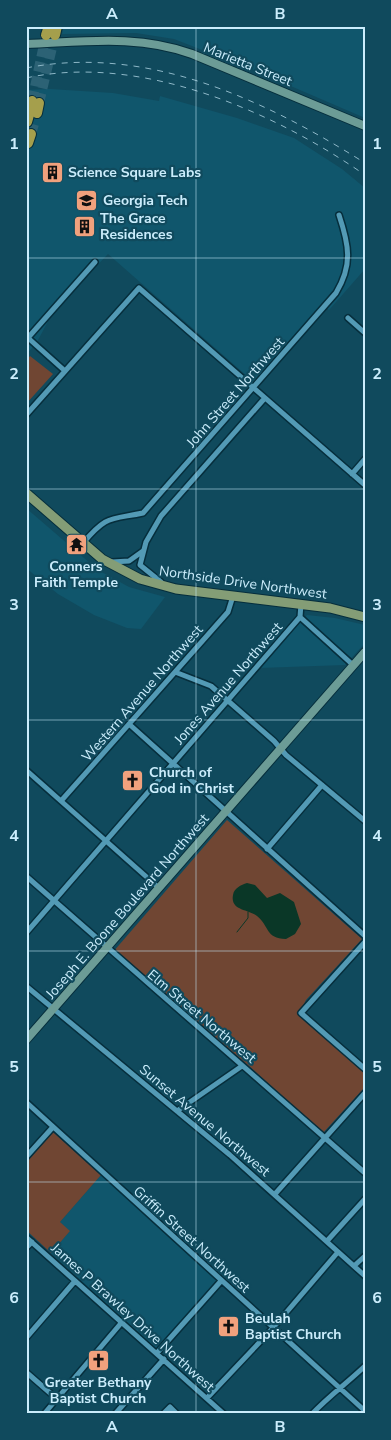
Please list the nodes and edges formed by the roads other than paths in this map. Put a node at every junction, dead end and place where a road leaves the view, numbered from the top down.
1 (53, 33) edge
2 (26, 44) edge
3 (365, 126) edge
4 (339, 215) dead end
5 (95, 262) dead end
6 (348, 318) dead end
7 (365, 333) edge
8 (27, 338) edge
9 (65, 371) junction
10 (253, 389) junction
11 (264, 399) junction
12 (26, 415) edge
13 (365, 459) edge
14 (352, 474) junction
15 (365, 485) edge
16 (26, 493) edge
17 (83, 543) junction
18 (143, 551) junction
19 (107, 562) junction
20 (166, 586) junction
21 (233, 596) junction
22 (301, 604) junction
23 (300, 617) junction
24 (365, 617) edge
25 (365, 652) edge
26 (353, 665) junction
27 (175, 672) junction
28 (228, 700) junction
29 (129, 724) junction
30 (281, 748) junction
31 (173, 763) junction
32 (26, 770) edge
33 (322, 785) junction
34 (61, 801) junction
35 (226, 811) junction
36 (365, 821) edge
37 (106, 840) junction
38 (267, 849) junction
39 (26, 876) edge
40 (159, 888) junction
41 (54, 900) junction
42 (26, 933) edge
43 (365, 936) edge
44 (365, 942) edge
45 (106, 948) junction
46 (26, 986) edge
47 (53, 1010) junction
48 (26, 1040) edge
49 (242, 1066) junction
50 (365, 1069) edge
51 (365, 1093) edge
52 (26, 1102) edge
53 (177, 1111) junction
54 (53, 1127) junction
55 (325, 1138) junction
56 (26, 1157) edge
57 (365, 1173) edge
58 (275, 1194) junction
59 (365, 1199) edge
60 (26, 1237) edge
61 (327, 1241) junction
62 (32, 1242) junction
63 (26, 1248) edge
64 (338, 1252) junction
65 (365, 1256) edge
66 (354, 1266) junction
67 (365, 1276) edge
68 (76, 1281) junction
69 (221, 1281) junction
70 (122, 1322) junction
71 (273, 1328) junction
72 (26, 1338) edge
73 (157, 1353) junction
74 (164, 1360) junction
75 (365, 1366) edge
76 (26, 1372) edge
77 (339, 1388) junction
78 (207, 1398) junction
79 (56, 1399) junction
80 (365, 1411) edge
81 (44, 1414) edge
82 (116, 1414) edge
83 (163, 1414) edge
84 (177, 1414) edge
85 (224, 1414) edge
86 (312, 1414) edge

1 - 2 main road, Marietta Street
1 - 3 main road, Marietta Street
4 - 10 street, John Street Northwest
5 - 8 street
6 - 7 street
8 - 9 street
9 - 10 street
9 - 12 street
10 - 11 street
10 - 17 street, John Street Northwest
11 - 14 street
11 - 18 street
13 - 14 street
14 - 15 street
16 - 17 main road, Northside Drive Northwest
17 - 19 main road, Northside Drive Northwest
18 - 19 street
18 - 20 street
19 - 20 main road, Northside Drive Northwest
20 - 21 main road, Northside Drive Northwest
21 - 22 main road, Northside Drive Northwest
21 - 27 street, Western Avenue Northwest
22 - 23 street, Jones Avenue Northwest
22 - 24 main road, Northside Drive Northwest
23 - 26 street
23 - 28 street, Jones Avenue Northwest
25 - 26 main road, Joseph E. Boone Boulevard Northwest
26 - 30 main road, Joseph E. Boone Boulevard Northwest
27 - 28 street
27 - 29 street, Western Avenue Northwest
28 - 30 street
28 - 31 street, Jones Avenue Northwest
29 - 31 street
29 - 34 street, Western Avenue Northwest
30 - 33 street
30 - 35 main road, Joseph E. Boone Boulevard Northwest
31 - 35 street
31 - 37 street, Jones Avenue Northwest
32 - 34 street
33 - 36 street
33 - 38 street
34 - 37 street
35 - 38 street
35 - 40 main road, Joseph E. Boone Boulevard Northwest
37 - 40 street
37 - 41 street, Jones Avenue Northwest
38 - 43 street
39 - 41 street, Elm Street Northwest
40 - 45 main road, Joseph E. Boone Boulevard Northwest
41 - 42 street, Jones Avenue Northwest
41 - 45 street, Elm Street Northwest
44 - 50 street
45 - 47 main road, Joseph E. Boone Boulevard Northwest
45 - 49 street, Elm Street Northwest
46 - 47 street, Sunset Avenue Northwest
47 - 48 main road, Joseph E. Boone Boulevard Northwest
47 - 53 street, Sunset Avenue Northwest
49 - 53 street
49 - 55 street, Elm Street Northwest
51 - 55 street
52 - 54 street, Griffin Street Northwest
53 - 58 street, Sunset Avenue Northwest
54 - 56 street
54 - 69 street, Griffin Street Northwest
55 - 57 street, Elm Street Northwest
55 - 58 street
58 - 61 street, Sunset Avenue Northwest
59 - 61 street
60 - 62 street, James P Brawley Drive Northwest
61 - 64 street, Sunset Avenue Northwest
62 - 63 street
62 - 68 street, James P Brawley Drive Northwest
64 - 66 street, Sunset Avenue Northwest
64 - 71 street
65 - 66 street
66 - 67 street, Sunset Avenue Northwest
68 - 70 street, James P Brawley Drive Northwest
68 - 72 street
69 - 71 street, Griffin Street Northwest
69 - 73 street
70 - 73 street, James P Brawley Drive Northwest
70 - 79 street
71 - 77 street, Griffin Street Northwest
71 - 78 street
73 - 74 street, James P Brawley Drive Northwest
74 - 78 street, James P Brawley Drive Northwest
74 - 82 street
75 - 77 street
76 - 79 street
77 - 80 street, Griffin Street Northwest
77 - 86 street
78 - 85 street, James P Brawley Drive Northwest
79 - 81 street
83 - 84 street

